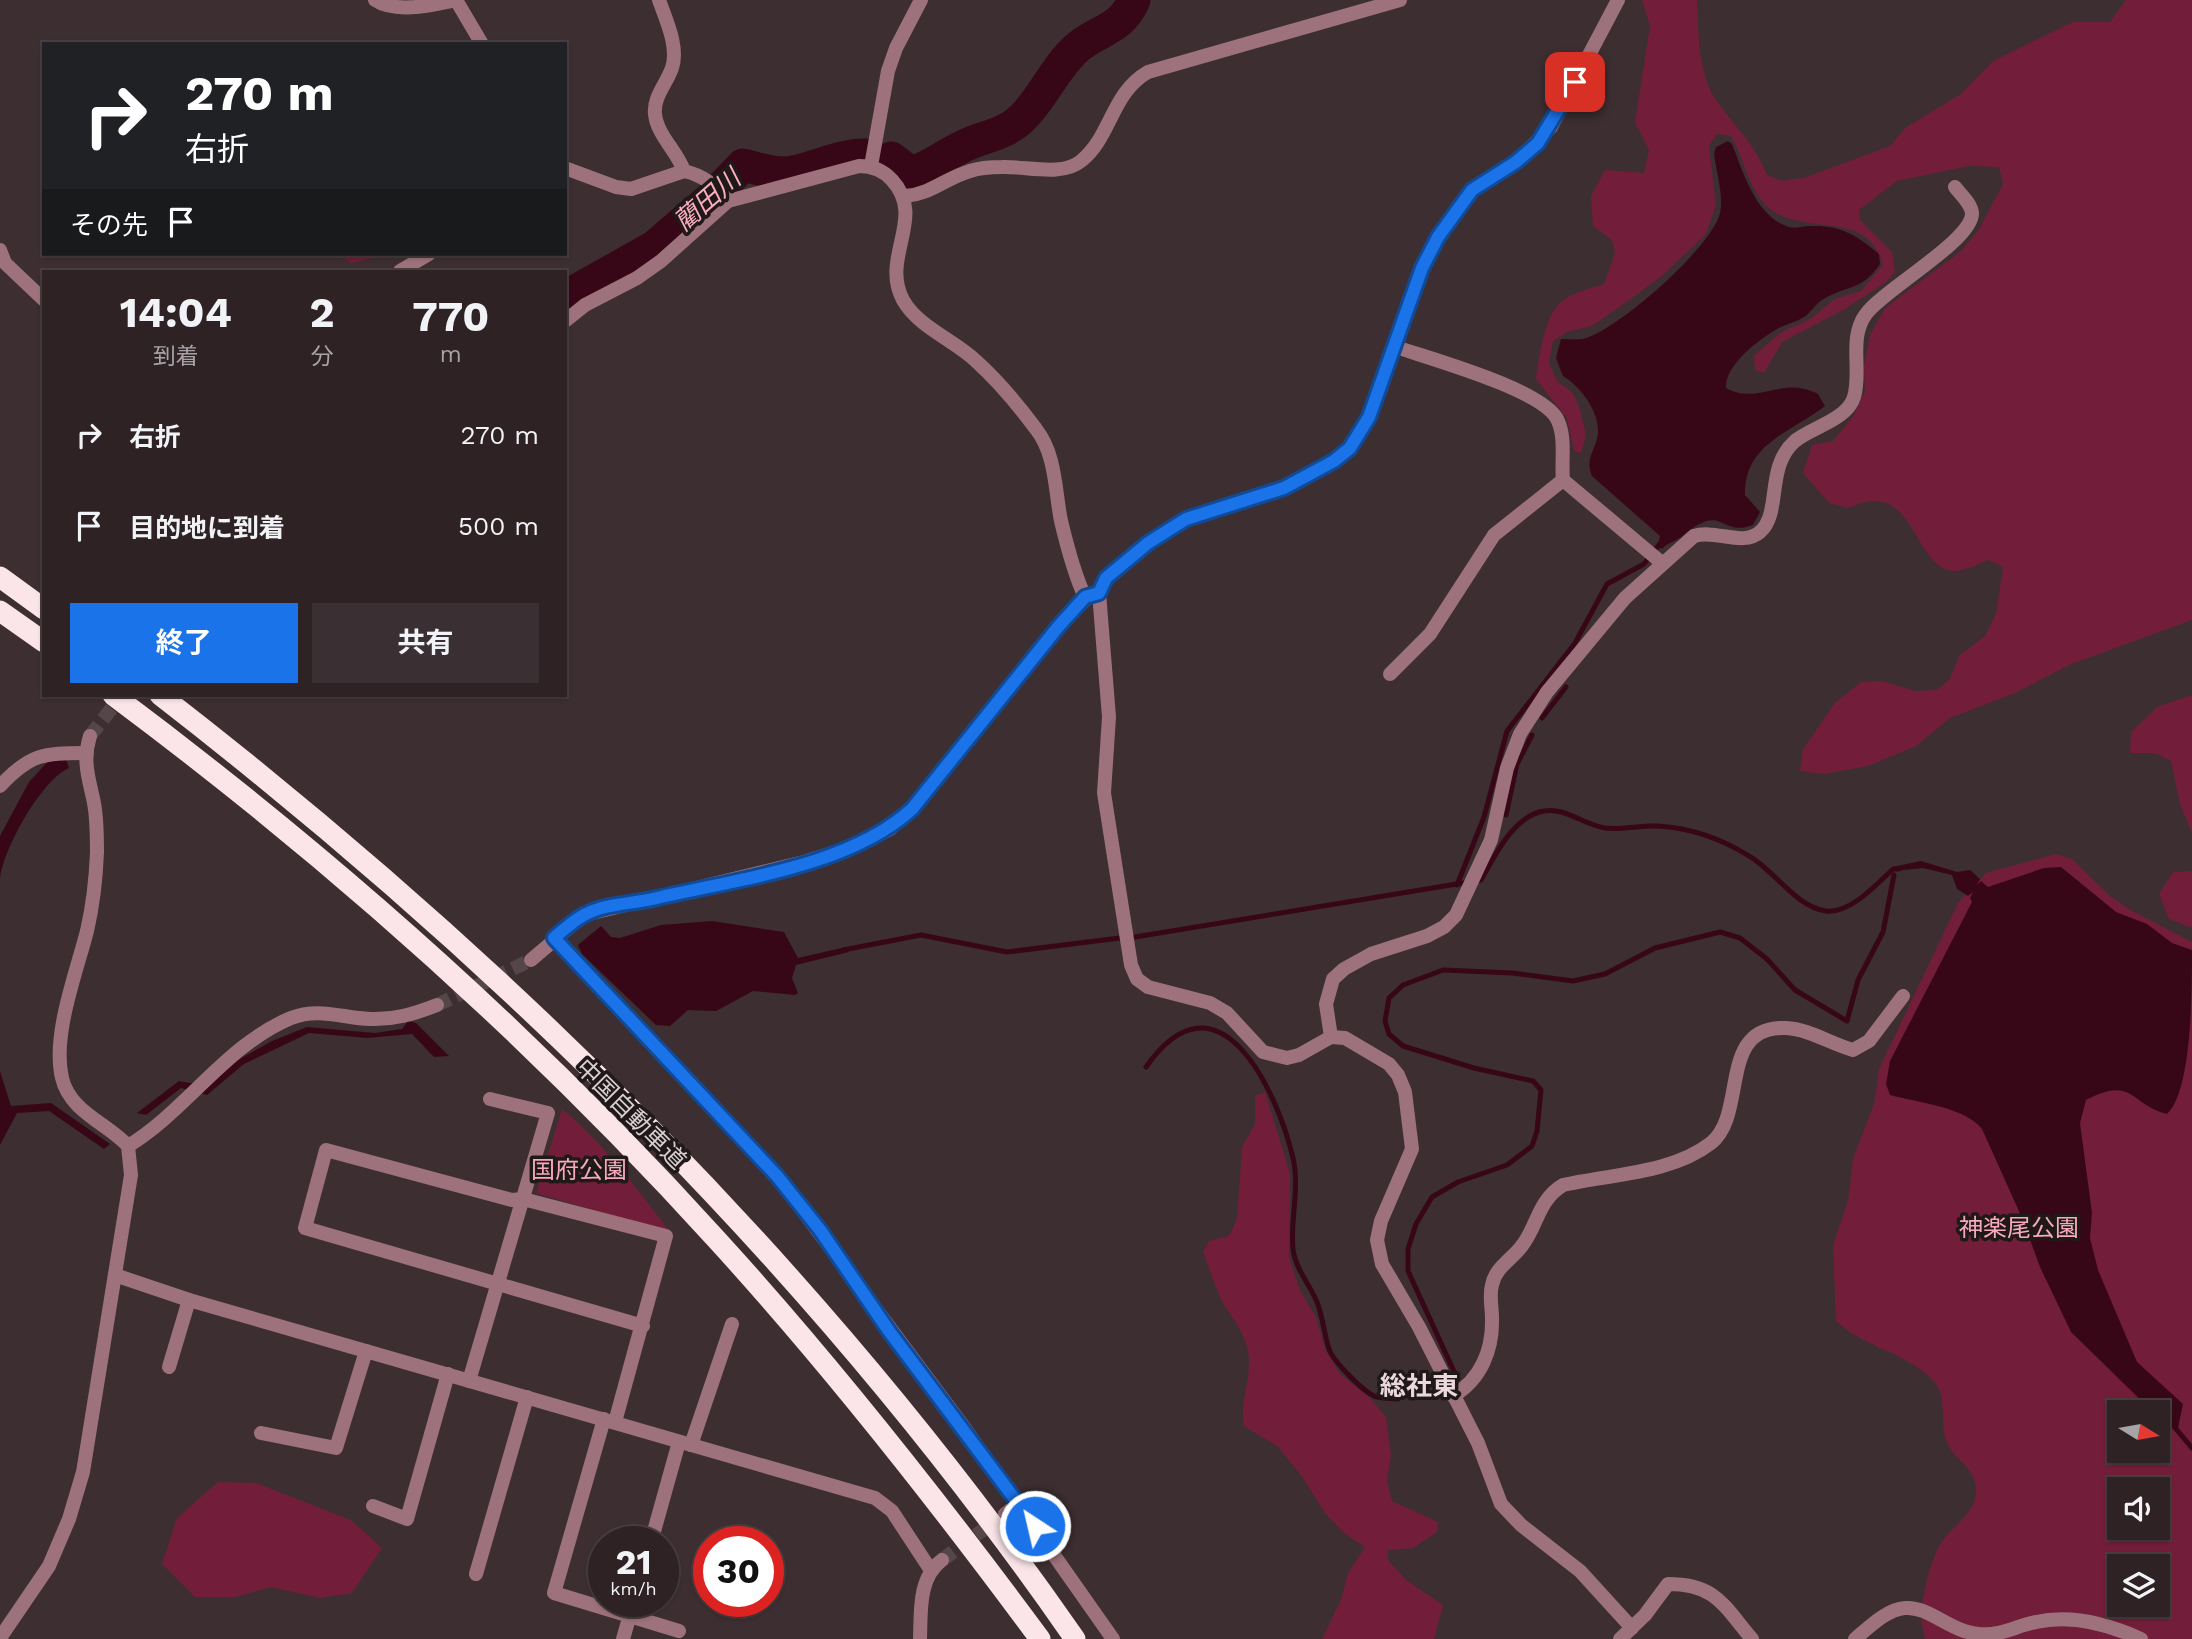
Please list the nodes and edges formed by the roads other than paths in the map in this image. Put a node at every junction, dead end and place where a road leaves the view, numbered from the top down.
1 (375, 0) edge
2 (456, 0) edge
3 (659, 0) edge
4 (921, 0) edge
5 (1400, 0) edge
6 (1618, 0) edge
7 (481, 42) edge
8 (871, 166) junction
9 (567, 169) edge
10 (684, 171) junction
11 (1955, 187) dead end
12 (722, 193) junction
13 (905, 196) junction
14 (426, 256) edge
15 (2, 259) edge
16 (402, 270) edge
17 (42, 298) edge
18 (567, 319) edge
19 (1393, 346) junction
20 (1563, 480) junction
21 (1662, 564) junction
22 (0, 578) edge
23 (1092, 595) junction
24 (42, 608) edge
25 (0, 611) edge
26 (42, 641) edge
27 (1390, 674) dead end
28 (116, 697) edge
29 (163, 697) edge
30 (90, 736) tunnel mouth
31 (85, 753) junction
32 (0, 786) edge
33 (554, 938) junction
34 (531, 960) tunnel mouth
35 (1903, 996) dead end
36 (437, 1005) tunnel mouth
37 (1331, 1037) junction
38 (489, 1099) dead end
39 (128, 1146) junction
40 (523, 1199) junction
41 (115, 1275) junction
42 (498, 1283) junction
43 (189, 1300) junction
44 (732, 1324) dead end
45 (643, 1325) junction
46 (366, 1351) junction
47 (169, 1367) dead end
48 (448, 1374) junction
49 (469, 1381) junction
50 (1454, 1396) junction
51 (527, 1397) junction
52 (609, 1420) junction
53 (261, 1433) dead end
54 (685, 1443) junction
55 (1019, 1503) junction
56 (373, 1506) dead end
57 (1005, 1514) tunnel mouth
58 (656, 1526) edge
59 (476, 1574) dead end
60 (588, 1604) edge
61 (629, 1617) joint
62 (1632, 1628) junction
63 (679, 1630) dead end
64 (0, 1638) edge
65 (623, 1639) edge
66 (920, 1639) edge
67 (1040, 1639) edge
68 (1075, 1639) edge
69 (1113, 1639) edge
70 (1620, 1639) edge
71 (1752, 1639) edge
72 (1855, 1639) edge
73 (2141, 1639) edge

1 - 2 street
2 - 7 street
3 - 10 street
4 - 8 street
5 - 13 street
6 - 19 street
8 - 12 street
8 - 13 street
9 - 10 street
10 - 12 street
11 - 21 street
12 - 18 street
13 - 23 street
14 - 16 street
15 - 17 street
19 - 20 street
19 - 23 street
20 - 21 street
20 - 27 street
21 - 37 street
22 - 24 highway
23 - 33 street
23 - 37 street
25 - 26 highway
28 - 67 highway, 中国自動車道
29 - 68 highway, 中国自動車道
30 - 31 street
31 - 32 street
31 - 39 street
33 - 34 street
33 - 55 street
35 - 50 street
36 - 39 street
37 - 50 street
38 - 40 street
39 - 41 street
40 - 42 street
40 - 42 street
40 - 45 street
41 - 43 street
41 - 64 street
42 - 45 street
42 - 49 street
43 - 46 street
43 - 47 street
44 - 54 street
45 - 52 street
46 - 48 street
46 - 53 street
48 - 49 street
48 - 56 street
49 - 51 street
50 - 62 street
51 - 52 street
51 - 59 street
52 - 54 street
52 - 60 street
54 - 58 street
54 - 66 street
55 - 57 street
55 - 69 street
61 - 63 street
61 - 65 street
62 - 70 street
62 - 71 street
72 - 73 street

